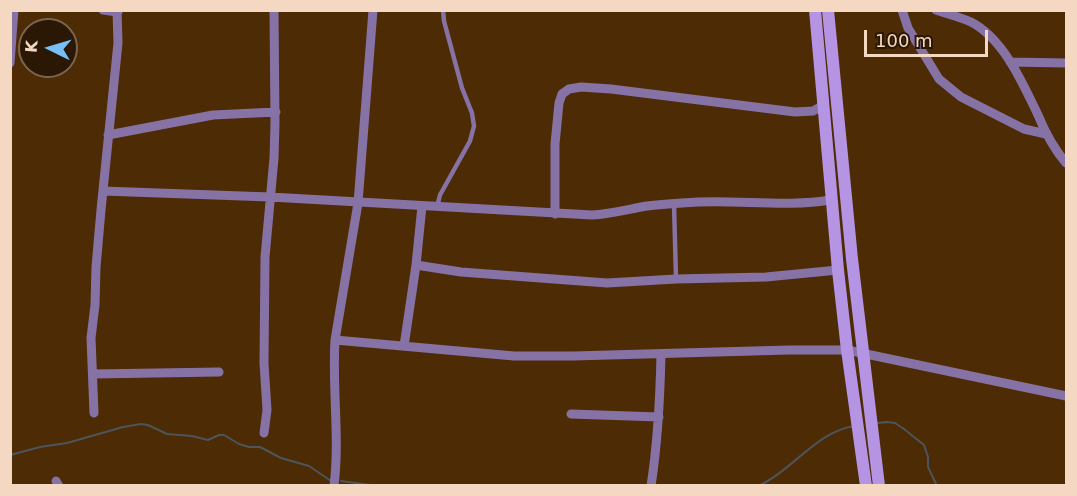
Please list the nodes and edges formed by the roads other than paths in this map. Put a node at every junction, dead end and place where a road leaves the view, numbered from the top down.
1 (14, 10) edge
2 (103, 10) edge
3 (274, 10) edge
4 (373, 10) edge
5 (443, 10) edge
6 (815, 10) edge
7 (828, 10) edge
8 (902, 10) edge
9 (936, 10) edge
10 (117, 11) edge
11 (1010, 62) junction
12 (10, 63) edge
13 (1066, 63) edge
14 (824, 105) junction
15 (276, 112) junction
16 (1046, 134) junction
17 (108, 135) junction
18 (1066, 163) edge
19 (103, 190) junction
20 (270, 197) junction
21 (831, 200) junction
22 (358, 202) junction
23 (674, 204) junction
24 (422, 206) junction
25 (437, 207) junction
26 (555, 214) junction
27 (416, 265) junction
28 (838, 270) junction
29 (676, 279) junction
30 (336, 340) junction
31 (404, 346) junction
32 (847, 350) junction
33 (863, 354) junction
34 (661, 355) junction
35 (219, 372) dead end
36 (93, 374) junction
37 (1066, 396) edge
38 (94, 413) dead end
39 (570, 414) dead end
40 (659, 417) junction
41 (264, 433) dead end
42 (334, 486) edge
43 (651, 486) edge
44 (866, 486) edge
45 (879, 486) edge

1 - 12 street
2 - 10 street
3 - 15 street
4 - 22 street
5 - 25 lane
6 - 14 main road
7 - 33 main road
8 - 16 street
9 - 11 street
10 - 17 street
11 - 13 street
11 - 16 street
14 - 21 main road
14 - 26 street
15 - 17 street
15 - 20 street
16 - 18 street
17 - 19 street
19 - 20 street
19 - 36 street
20 - 22 street
20 - 41 street
21 - 23 street
21 - 28 main road
22 - 24 street
22 - 30 street
23 - 26 street
23 - 29 lane
24 - 25 street
24 - 27 street
25 - 26 street
27 - 29 street
27 - 31 street
28 - 29 street
28 - 32 main road
30 - 31 street
30 - 42 street
31 - 34 street
32 - 33 street
32 - 34 street
32 - 44 main road
33 - 37 street
33 - 45 main road
34 - 40 street
35 - 36 street
36 - 38 street
39 - 40 street
40 - 43 street

